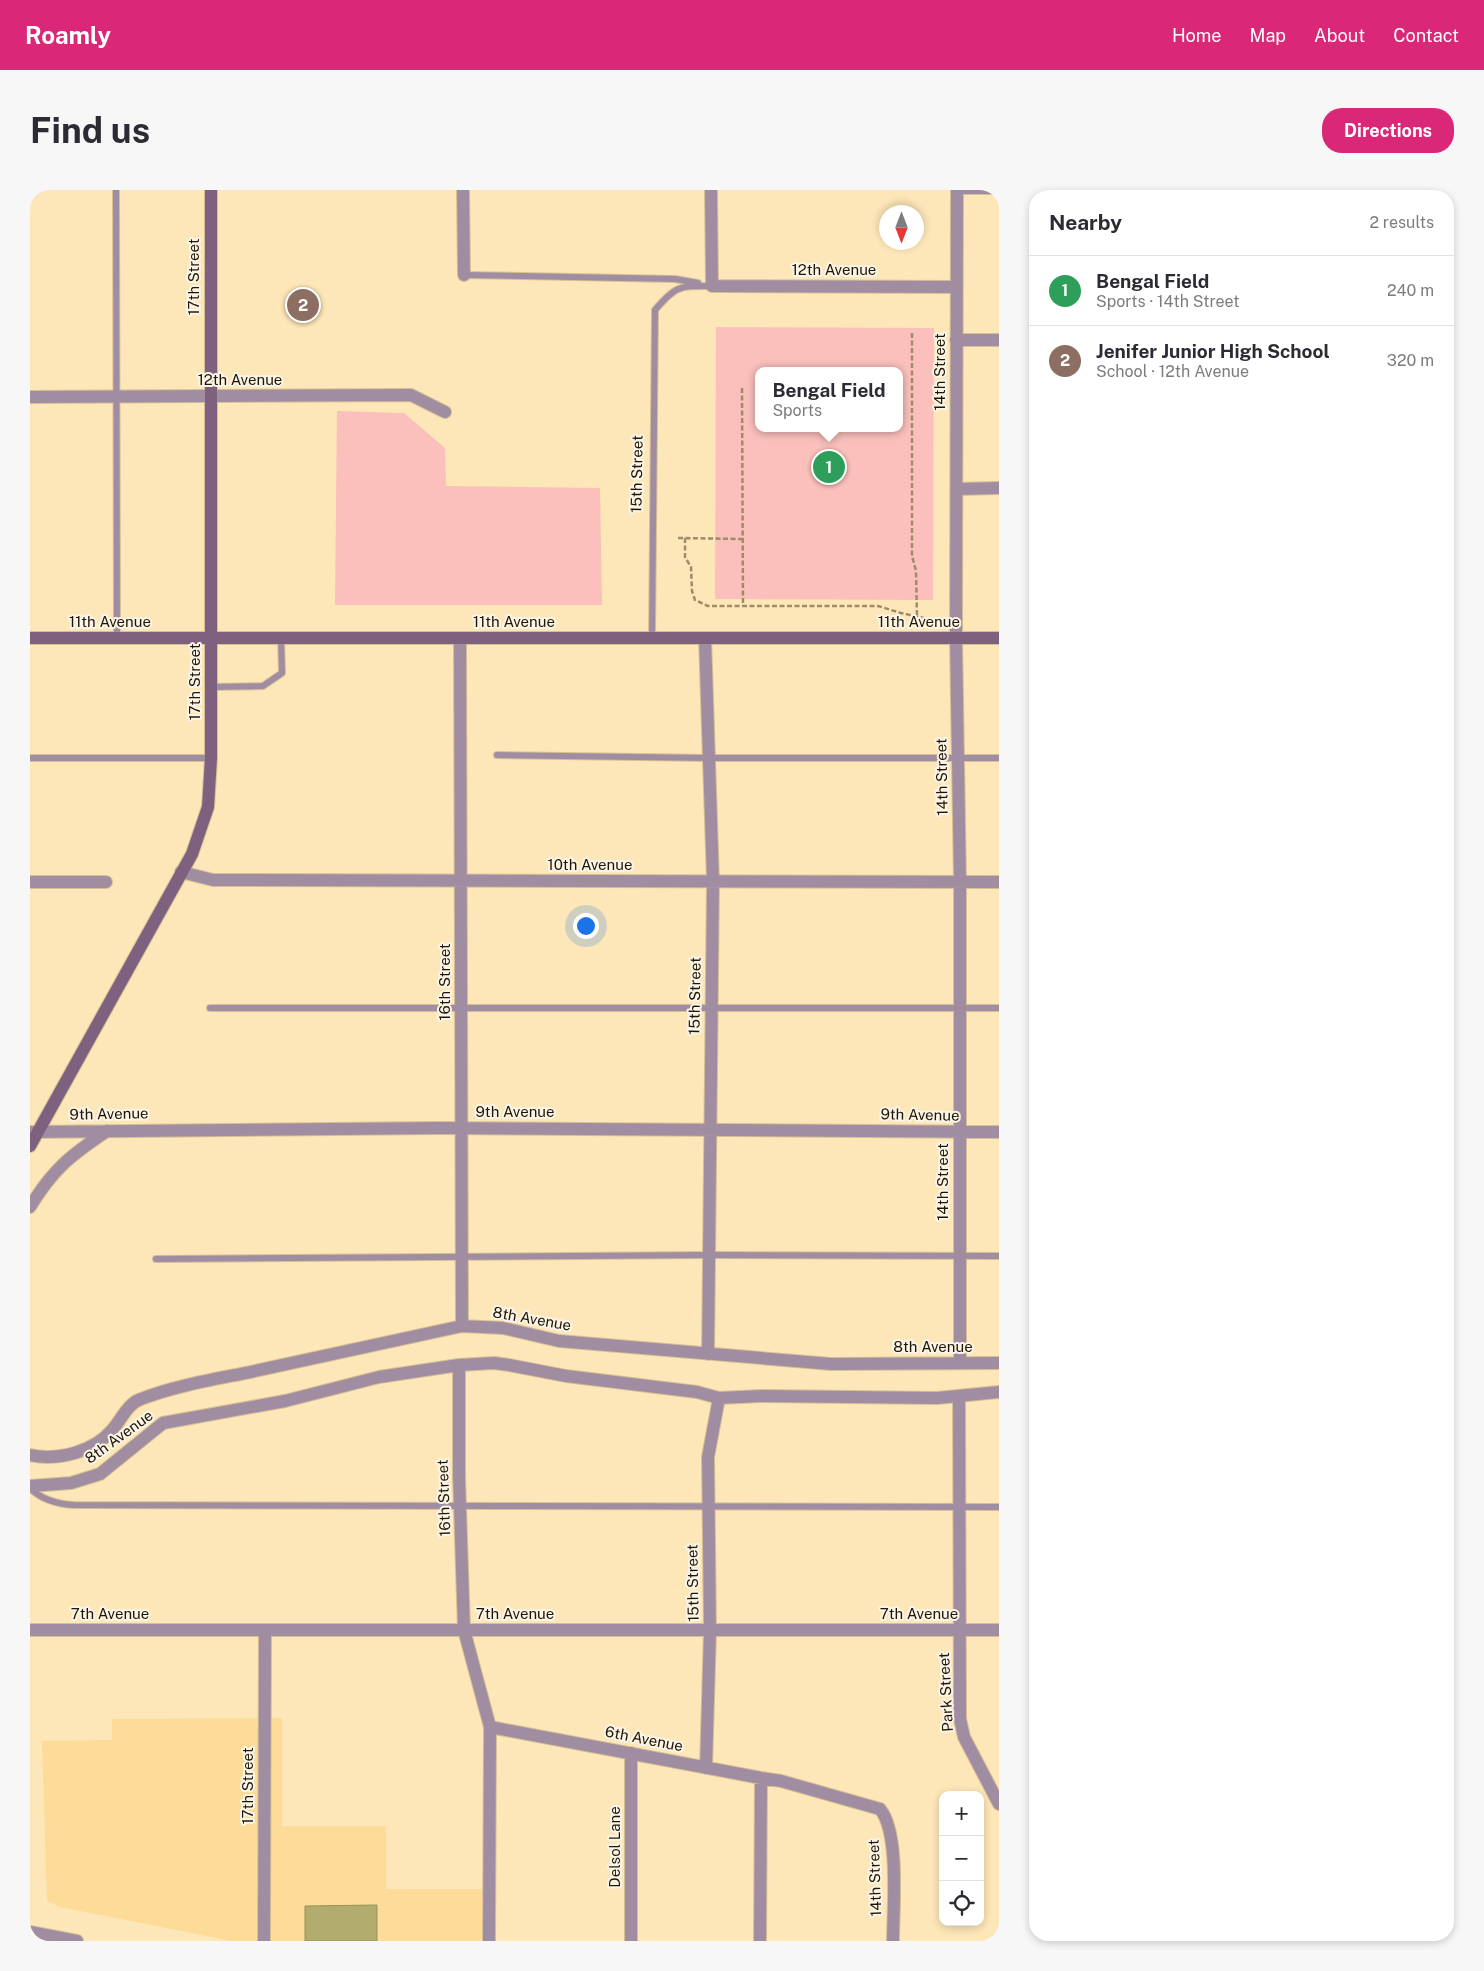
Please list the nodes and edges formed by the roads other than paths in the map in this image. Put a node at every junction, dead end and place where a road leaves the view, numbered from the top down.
1 (116, 190) edge
2 (211, 190) edge
3 (463, 190) edge
4 (711, 190) edge
5 (956, 191) edge
6 (999, 191) edge
7 (464, 275) joint
8 (712, 286) junction
9 (956, 286) junction
10 (956, 340) junction
11 (999, 340) edge
12 (30, 397) edge
13 (116, 397) junction
14 (210, 397) junction
15 (445, 412) dead end
16 (999, 488) edge
17 (956, 489) junction
18 (30, 638) edge
19 (117, 638) junction
20 (212, 638) junction
21 (282, 638) junction
22 (460, 638) junction
23 (652, 638) junction
24 (705, 638) junction
25 (956, 638) junction
26 (999, 638) edge
27 (211, 687) junction
28 (497, 755) dead end
29 (30, 758) edge
30 (212, 758) junction
31 (709, 758) junction
32 (958, 758) junction
33 (999, 758) edge
34 (181, 872) junction
35 (713, 881) junction
36 (30, 882) edge
37 (106, 882) dead end
38 (461, 882) junction
39 (960, 882) junction
40 (999, 882) edge
41 (210, 1008) dead end
42 (461, 1008) junction
43 (712, 1008) junction
44 (959, 1008) junction
45 (999, 1008) edge
46 (462, 1128) junction
47 (710, 1129) junction
48 (107, 1130) junction
49 (34, 1132) edge
50 (959, 1132) junction
51 (999, 1132) edge
52 (30, 1146) edge
53 (30, 1207) edge
54 (709, 1255) junction
55 (960, 1256) junction
56 (999, 1256) edge
57 (462, 1257) junction
58 (156, 1259) dead end
59 (462, 1326) junction
60 (708, 1354) junction
61 (960, 1363) junction
62 (999, 1363) edge
63 (459, 1365) junction
64 (999, 1392) edge
65 (958, 1396) junction
66 (720, 1398) junction
67 (30, 1455) edge
68 (30, 1487) edge
69 (461, 1506) junction
70 (709, 1507) junction
71 (999, 1507) edge
72 (959, 1508) junction
73 (30, 1630) edge
74 (265, 1630) junction
75 (464, 1630) junction
76 (959, 1630) junction
77 (999, 1630) edge
78 (710, 1631) junction
79 (490, 1727) junction
80 (631, 1753) junction
81 (706, 1768) junction
82 (761, 1778) junction
83 (999, 1804) edge
84 (886, 1816) joint
85 (30, 1932) edge
86 (77, 1941) edge
87 (264, 1941) edge
88 (489, 1941) edge
89 (631, 1941) edge
90 (760, 1941) edge
91 (893, 1941) edge

1 - 13 lane
2 - 14 main road, 17th Street
3 - 7 street
4 - 8 street
5 - 6 lane
5 - 9 street, 14th Street
7 - 8 lane
8 - 9 street, 12th Avenue
8 - 23 lane, 15th Street
9 - 10 street, 14th Street
10 - 11 street
10 - 17 street, 14th Street
12 - 13 street, 12th Avenue
13 - 14 street, 12th Avenue
13 - 19 lane
14 - 15 street, 12th Avenue
14 - 20 main road, 17th Street
16 - 17 street
17 - 25 street, 14th Street
18 - 19 main road, 11th Avenue
19 - 20 main road, 11th Avenue
20 - 21 main road, 11th Avenue
20 - 27 main road, 17th Street
21 - 22 main road, 11th Avenue
21 - 27 lane
22 - 23 main road, 11th Avenue
22 - 38 street, 16th Street
23 - 24 main road, 11th Avenue
24 - 25 main road, 11th Avenue
24 - 31 street, 15th Street
25 - 26 main road, 11th Avenue
25 - 32 street, 14th Street
27 - 30 main road, 17th Street
28 - 31 lane
29 - 30 lane
30 - 34 main road, 17th Street
31 - 32 lane
31 - 35 street, 15th Street
32 - 33 lane
32 - 39 street, 14th Street
34 - 38 street, 10th Avenue
34 - 49 main road, 17th Street
35 - 38 street, 10th Avenue
35 - 39 street, 10th Avenue
35 - 43 street, 15th Street
36 - 37 street
38 - 42 street, 16th Street
39 - 40 street, 10th Avenue
39 - 44 street, 14th Street
41 - 42 lane
42 - 43 lane
42 - 46 street, 16th Street
43 - 44 lane
43 - 47 street, 15th Street
44 - 45 lane
44 - 50 street, 14th Street
46 - 47 street, 9th Avenue
46 - 48 street, 9th Avenue
46 - 57 street, 16th Street
47 - 50 street, 9th Avenue
47 - 54 street, 15th Street
48 - 49 street, 9th Avenue
48 - 53 street
49 - 52 main road, 17th Street
50 - 51 street, 9th Avenue
50 - 55 street, 14th Street
54 - 55 lane
54 - 57 lane
54 - 60 street, 15th Street
55 - 56 lane
55 - 61 street, 14th Street
57 - 58 lane
57 - 59 street, 16th Street
59 - 60 street, 8th Avenue
59 - 67 street, 8th Avenue
60 - 61 street, 8th Avenue
61 - 62 street, 8th Avenue
63 - 66 street, 8th Avenue
63 - 68 street, 8th Avenue
63 - 69 street, 16th Street
64 - 65 street, 8th Avenue
65 - 66 street, 8th Avenue
65 - 72 street
66 - 70 street, 15th Street
68 - 69 lane
69 - 70 lane
69 - 75 street, 16th Street
70 - 72 lane
70 - 78 street, 15th Street
71 - 72 lane
72 - 76 street
73 - 74 street, 7th Avenue
74 - 75 street, 7th Avenue
74 - 87 street, 17th Street
75 - 78 street, 7th Avenue
75 - 79 street
76 - 77 street, 7th Avenue
76 - 78 street, 7th Avenue
76 - 83 street, Park Street
78 - 81 street, 15th Street
79 - 80 street, 6th Avenue
79 - 88 street
80 - 81 street, 6th Avenue
80 - 89 street, Delsol Lane
81 - 82 street, 6th Avenue
82 - 84 street, 6th Avenue
82 - 90 street
84 - 91 street, 14th Street
85 - 86 street

